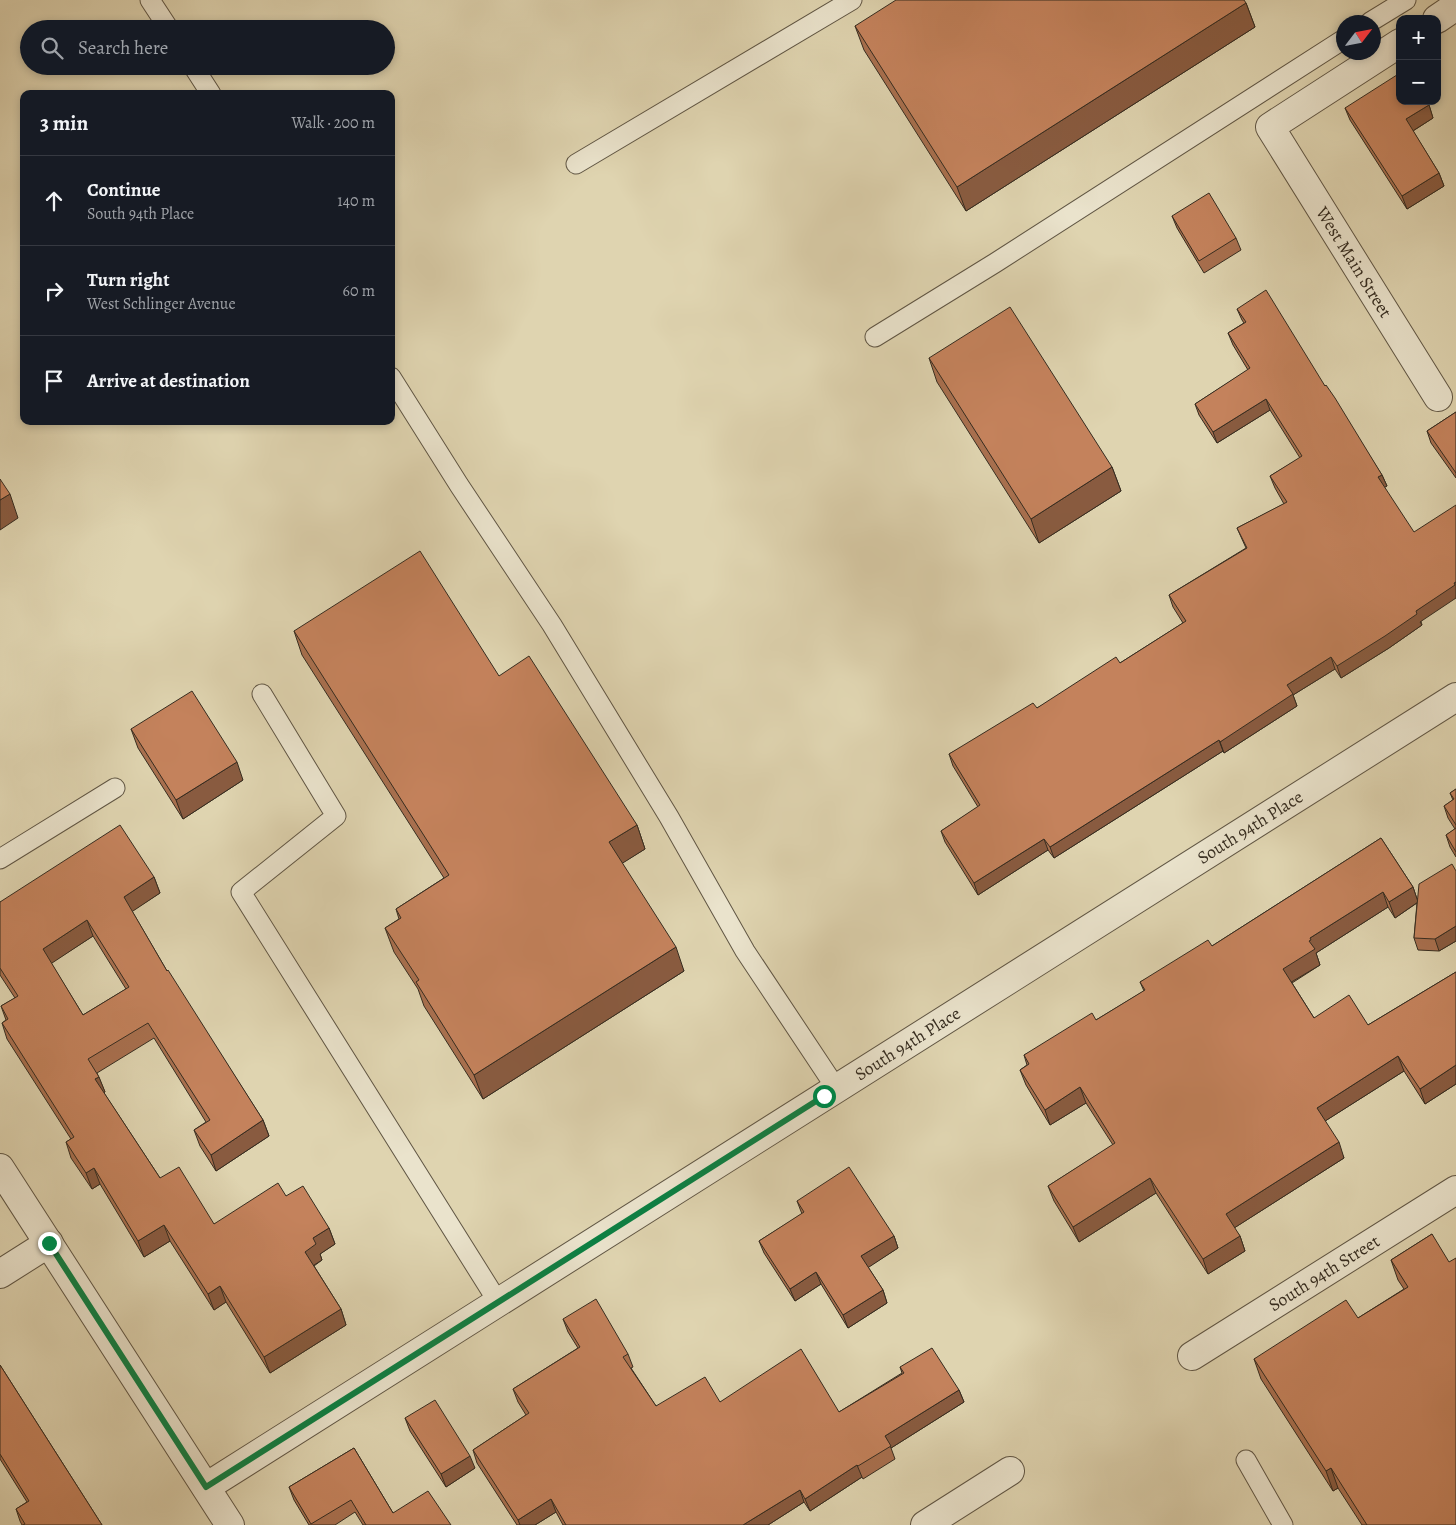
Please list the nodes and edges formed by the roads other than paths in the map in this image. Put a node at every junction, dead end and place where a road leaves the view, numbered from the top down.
1 (150, 0) edge
2 (852, 0) edge
3 (1406, 0) edge
4 (1456, 6) edge
5 (1381, 15) edge
6 (1441, 16) edge
7 (163, 20) edge
8 (1336, 44) edge
9 (1396, 46) edge
10 (199, 75) edge
11 (208, 90) edge
12 (576, 164) dead end
13 (875, 337) dead end
14 (395, 383) edge
15 (1438, 397) dead end
16 (262, 694) dead end
17 (1456, 696) edge
18 (115, 788) dead end
19 (0, 860) edge
20 (836, 1088) junction
21 (0, 1168) edge
22 (1456, 1190) edge
23 (49, 1243) junction
24 (0, 1274) edge
25 (498, 1302) junction
26 (1192, 1356) dead end
27 (1246, 1460) dead end
28 (1010, 1471) dead end
29 (206, 1487) junction
30 (230, 1525) edge
31 (925, 1525) edge
32 (1283, 1525) edge

1 - 7 lane
2 - 12 lane
3 - 5 lane
4 - 6 street
8 - 13 lane
9 - 15 street, West Main Street
10 - 11 lane
14 - 20 lane
16 - 25 lane
17 - 20 street, South 94th Place
18 - 19 lane
20 - 25 street, South 94th Place
21 - 23 street
22 - 26 street, South 94th Street
23 - 24 street
23 - 29 street
25 - 29 street, South 94th Place
27 - 32 lane
28 - 31 street
29 - 30 street

